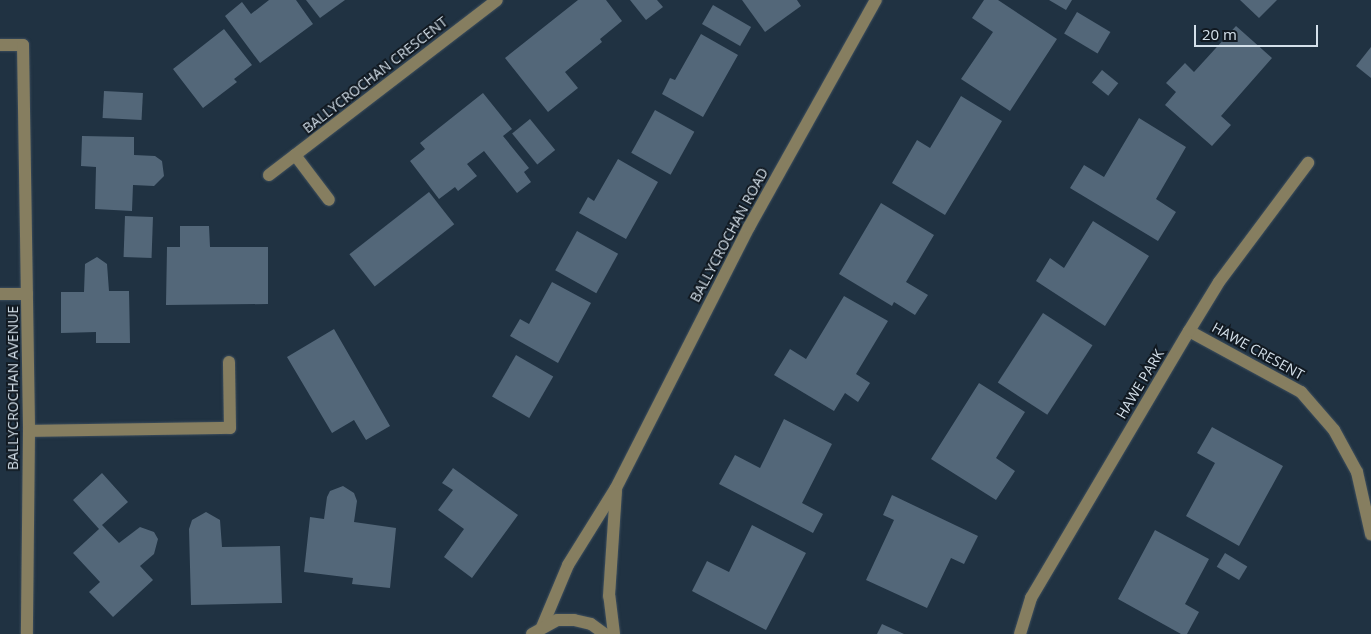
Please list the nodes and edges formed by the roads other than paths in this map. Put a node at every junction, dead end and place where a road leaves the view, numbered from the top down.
1 (496, 0) edge
2 (876, 0) edge
3 (0, 45) edge
4 (295, 156) junction
5 (1308, 163) dead end
6 (268, 175) dead end
7 (329, 200) dead end
8 (0, 294) edge
9 (28, 294) junction
10 (1189, 331) junction
11 (230, 362) dead end
12 (29, 431) junction
13 (616, 488) junction
14 (1371, 534) edge
15 (537, 630) edge
16 (27, 634) edge
17 (605, 634) edge
18 (614, 634) edge
19 (1020, 634) edge

1 - 4 street, BALLYCROCHAN CRESCENT
2 - 13 street, BALLYCROCHAN ROAD
3 - 9 street, BALLYCROCHAN AVENUE
4 - 6 street, BALLYCROCHAN CRESCENT
4 - 7 street
5 - 10 street, HAWE PARK
8 - 9 street
9 - 12 street, BALLYCROCHAN AVENUE
10 - 14 street, HAWE CRESENT
10 - 19 street, HAWE PARK
11 - 12 street
12 - 16 street, BALLYCROCHAN AVENUE
13 - 15 street, BALLYCROCHAN ROAD
13 - 18 street, BALLYCROCHAN ROAD
15 - 17 street

